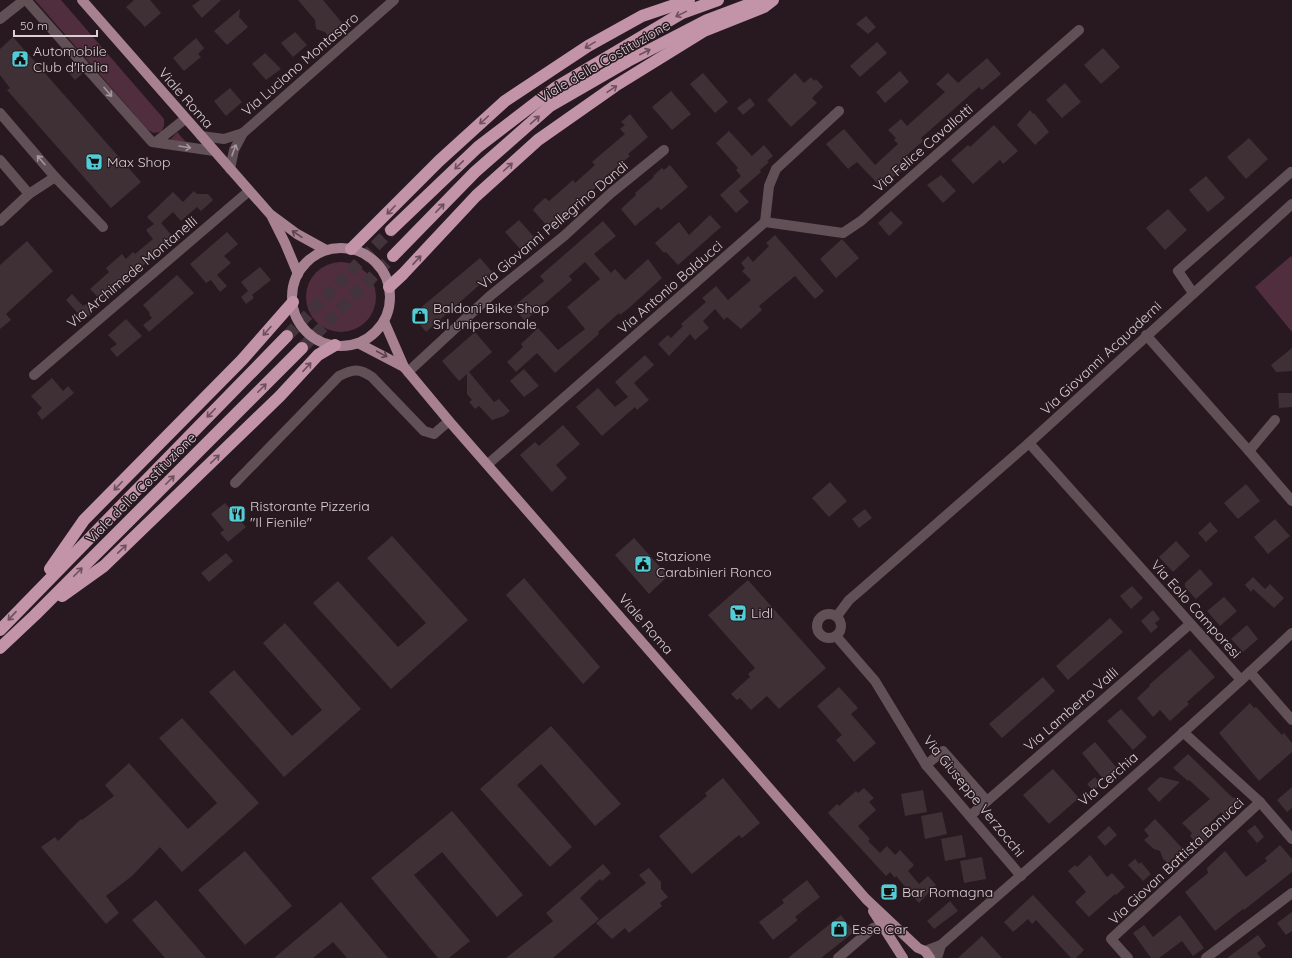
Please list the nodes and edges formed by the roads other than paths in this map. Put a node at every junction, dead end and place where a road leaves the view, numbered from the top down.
1 (25, 0) edge
2 (82, 0) edge
3 (394, 0) edge
4 (689, 0) edge
5 (718, 0) edge
6 (760, 0) edge
7 (773, 0) edge
8 (0, 19) edge
9 (1079, 30) dead end
10 (839, 111) dead end
11 (0, 113) edge
12 (186, 118) junction
13 (243, 133) junction
14 (201, 136) junction
15 (156, 142) junction
16 (664, 150) dead end
17 (214, 151) junction
18 (0, 160) edge
19 (230, 169) junction
20 (1292, 173) edge
21 (55, 176) junction
22 (249, 191) junction
23 (29, 194) junction
24 (1292, 204) edge
25 (270, 214) junction
26 (0, 221) edge
27 (765, 222) junction
28 (103, 227) dead end
29 (391, 230) tunnel mouth
30 (351, 249) junction
31 (326, 250) junction
32 (393, 256) tunnel mouth
33 (298, 274) junction
34 (389, 287) junction
35 (1193, 293) junction
36 (293, 302) junction
37 (384, 321) junction
38 (1146, 335) junction
39 (287, 336) tunnel mouth
40 (358, 342) junction
41 (335, 345) junction
42 (302, 348) tunnel mouth
43 (406, 370) junction
44 (34, 375) dead end
45 (1275, 420) dead end
46 (449, 421) junction
47 (1029, 444) junction
48 (1249, 451) junction
49 (488, 464) junction
50 (235, 483) dead end
51 (1292, 501) edge
52 (30, 598) junction
53 (35, 615) junction
54 (837, 616) junction
55 (1190, 624) junction
56 (0, 630) edge
57 (1292, 633) edge
58 (836, 636) junction
59 (0, 648) edge
60 (1250, 672) junction
61 (1240, 680) junction
62 (1292, 720) edge
63 (1183, 732) junction
64 (926, 764) junction
65 (987, 801) junction
66 (1260, 802) junction
67 (970, 816) junction
68 (1292, 839) edge
69 (1021, 876) junction
70 (1292, 893) edge
71 (866, 899) junction
72 (882, 925) junction
73 (941, 945) junction
74 (924, 952) edge
75 (838, 958) edge
76 (903, 958) edge
77 (937, 958) edge
78 (1128, 958) edge
79 (1206, 958) edge

1 - 8 street
1 -> 15 street
2 - 12 main road, Viale Roma
3 - 13 street, Via Luciano Montaspro
4 -> 30 highway
5 -> 29 highway, Viale della Costituzione
32 -> 6 highway, Viale della Costituzione
34 -> 7 highway
9 - 27 street, Via Felice Cavallotti
10 - 27 street
21 -> 11 street
12 - 14 main road, Viale Roma
12 - 15 street
13 - 14 street, Via Luciano Montaspro
19 -> 13 street, Via Luciano Montaspro
14 - 17 main road, Viale Roma
15 -> 17 street
16 - 43 street, Via Giovanni Pellegrino Dandi
17 - 19 main road, Viale Roma
18 - 23 street
19 - 22 main road, Viale Roma
20 - 35 street
21 - 23 street
21 - 28 street
22 - 25 main road, Viale Roma
22 - 44 street, Via Archimede Montanelli
23 - 26 street
24 - 35 street, Via Giovanni Acquaderni
31 -> 25 main road, Viale Roma
25 - 33 main road, Viale Roma
27 - 49 street, Via Antonio Balducci
30 - 31 main road
30 - 34 main road
31 - 33 main road
33 - 36 main road
34 - 37 main road
35 - 38 street, Via Giovanni Acquaderni
36 - 41 main road
36 -> 52 highway
37 - 40 main road
37 - 43 main road, Viale Roma
38 - 47 street, Via Giovanni Acquaderni
38 - 48 street
39 -> 52 highway, Viale della Costituzione
40 - 41 main road
40 -> 43 main road, Viale Roma
53 -> 41 highway
53 -> 42 highway, Viale della Costituzione
43 - 46 main road, Viale Roma
45 - 48 street
46 - 49 main road, Viale Roma
46 - 50 street
47 - 54 street, Via Giovanni Acquaderni
47 - 55 street, Via Eolo Camporesi
48 - 51 street
49 - 71 main road, Viale Roma
52 -> 56 highway, Viale della Costituzione
53 - 59 highway, Viale della Costituzione
54 - 58 street
54 - 58 street
55 - 61 street, Via Eolo Camporesi
55 - 65 street, Via Lamberto Valli
57 - 60 street, Via Cerchia
58 - 64 street, Via Giuseppe Verzocchi
60 - 61 street, Via Cerchia
60 - 62 street
61 - 63 street, Via Cerchia
63 - 66 street
63 - 69 street, Via Cerchia
64 - 65 street
64 - 67 street, Via Giuseppe Verzocchi
65 - 67 street, Via Lamberto Valli
66 - 68 street
66 - 78 street, Via Giovan Battista Bonucci
67 - 69 street, Via Giuseppe Verzocchi
69 - 73 street, Via Cerchia
70 - 79 street
71 - 72 main road, Viale Roma
71 - 74 main road, Viale Roma
72 - 75 street
72 - 76 main road, Viale Roma
73 - 74 street, Via Cerchia
73 - 77 street
74 - 76 main road

